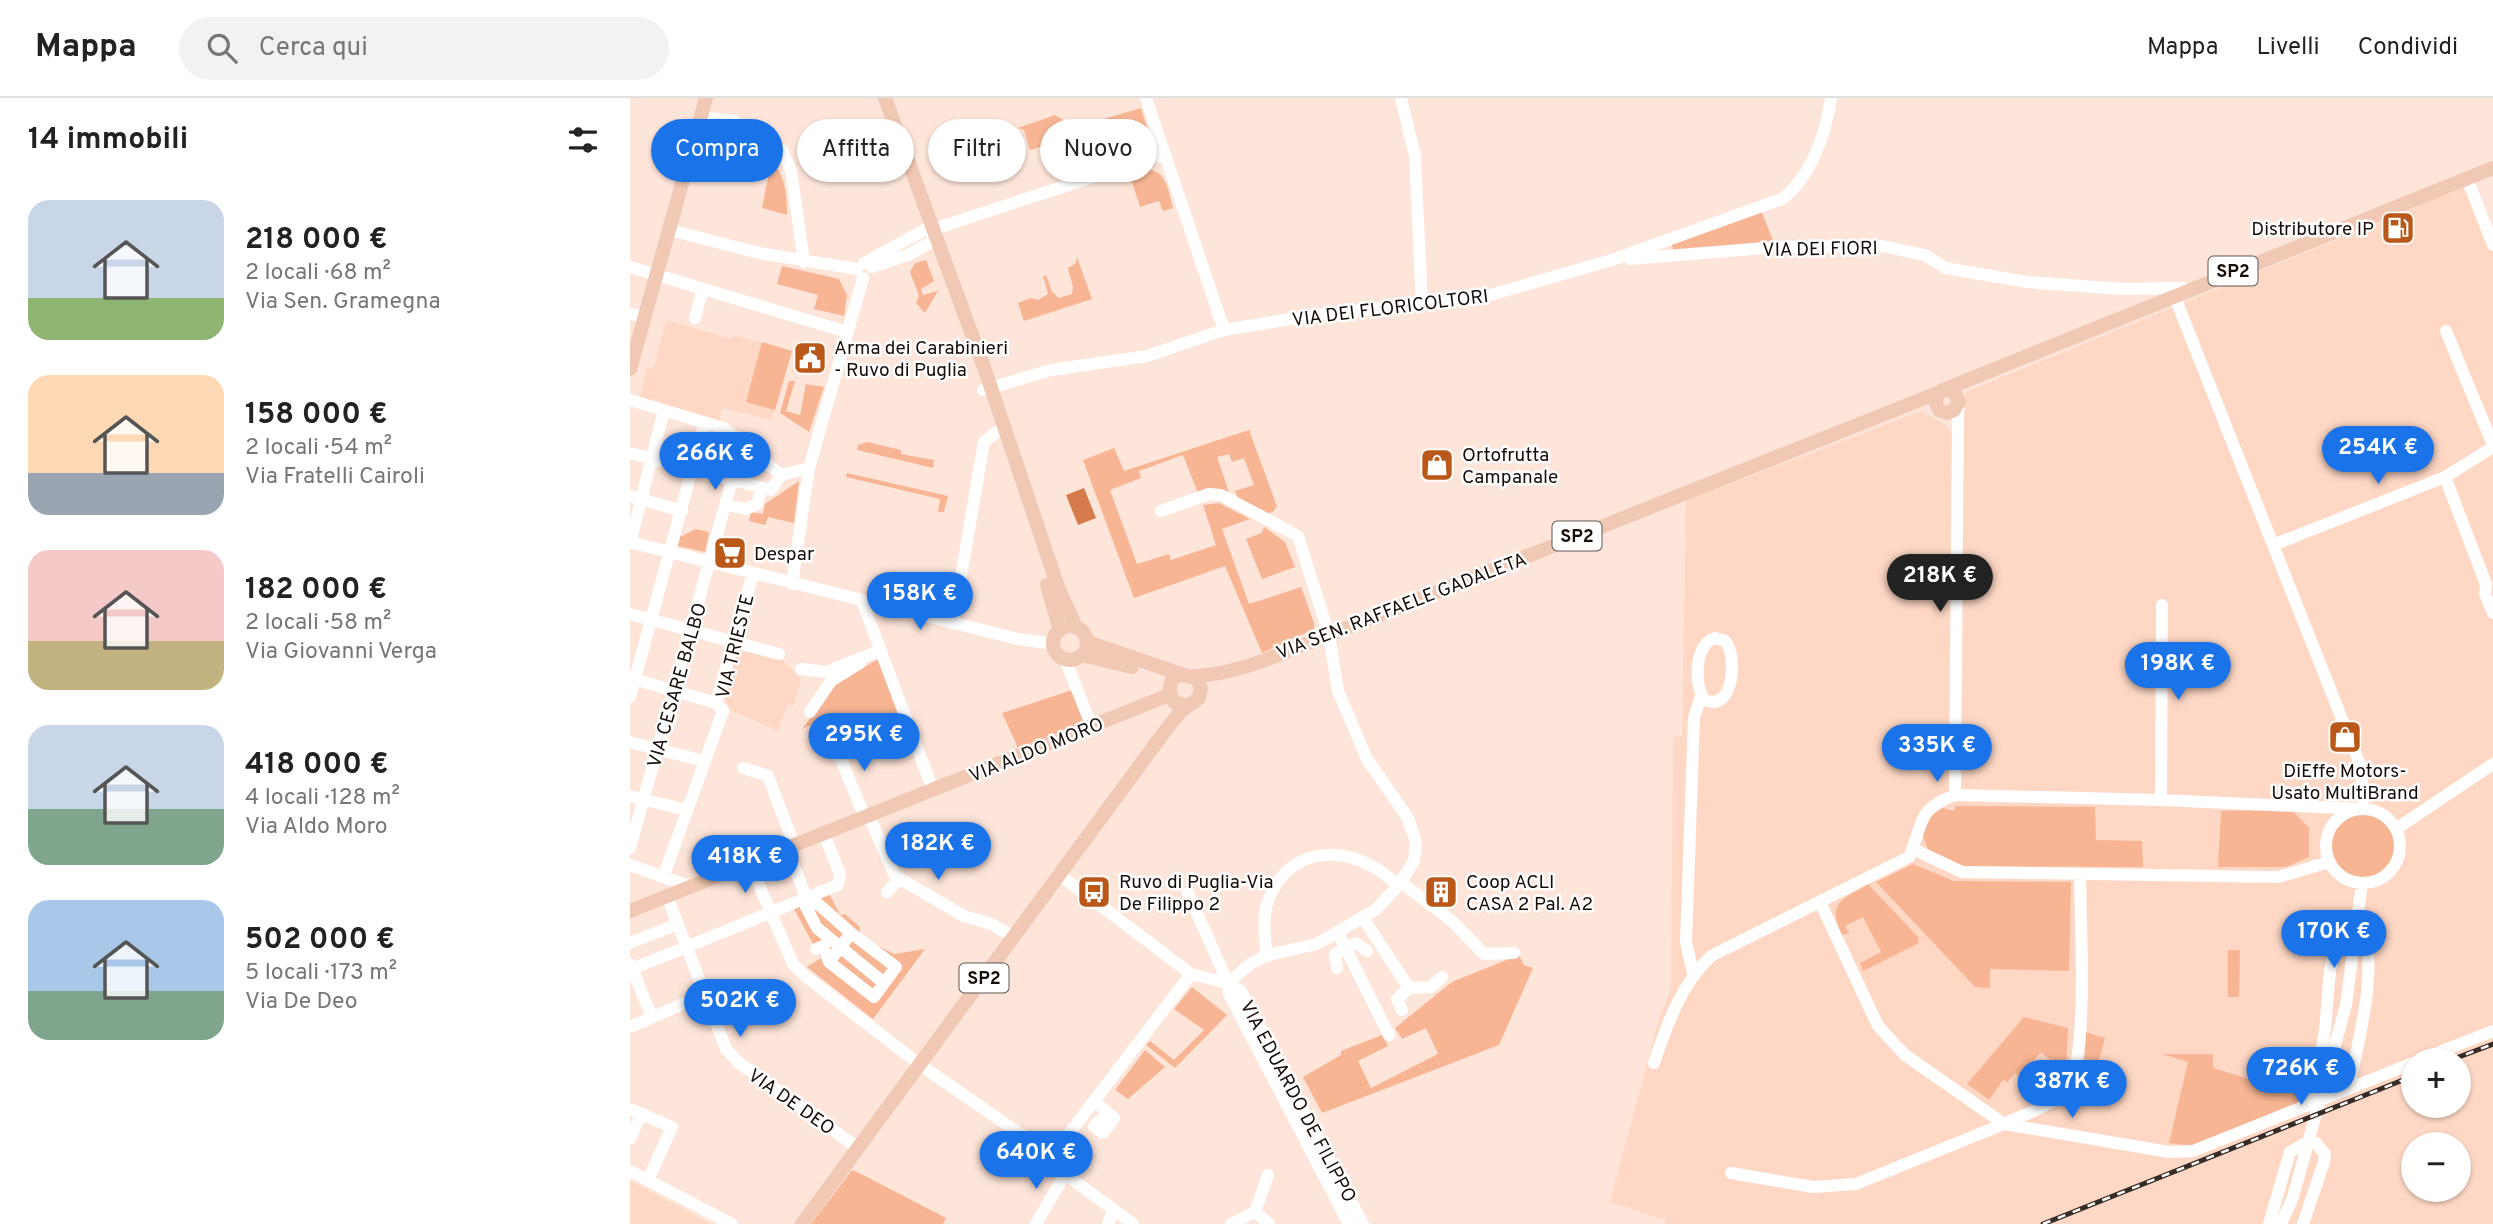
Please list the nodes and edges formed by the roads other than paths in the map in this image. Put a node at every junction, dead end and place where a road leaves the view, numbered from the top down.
1 (706, 98) edge
2 (877, 98) edge
3 (886, 98) edge
4 (1146, 98) edge
5 (1401, 98) edge
6 (1831, 98) edge
7 (700, 117) junction
8 (717, 119) edge
9 (783, 152) edge
10 (1163, 154) junction
11 (2493, 168) edge
12 (2468, 178) junction
13 (670, 230) junction
14 (930, 233) junction
15 (2493, 245) edge
16 (1612, 260) junction
17 (804, 262) junction
18 (630, 267) edge
19 (864, 269) junction
20 (657, 276) junction
21 (2190, 288) junction
22 (703, 289) junction
23 (2174, 295) junction
24 (1422, 306) junction
25 (630, 314) edge
26 (645, 317) junction
27 (695, 318) dead end
28 (1224, 330) junction
29 (2446, 331) dead end
30 (848, 332) junction
31 (631, 366) edge
32 (988, 382) junction
33 (630, 400) edge
34 (1947, 400) junction
35 (664, 410) junction
36 (705, 422) junction
37 (998, 423) junction
38 (742, 443) junction
39 (2493, 446) edge
40 (630, 453) edge
41 (651, 458) junction
42 (809, 468) junction
43 (693, 469) junction
44 (781, 475) junction
45 (2445, 477) junction
46 (733, 480) junction
47 (762, 488) junction
48 (636, 498) edge
49 (727, 505) junction
50 (682, 511) junction
51 (1161, 511) dead end
52 (630, 543) edge
53 (2273, 545) junction
54 (671, 552) junction
55 (711, 563) junction
56 (753, 574) junction
57 (792, 584) junction
58 (862, 600) junction
59 (2162, 604) dead end
60 (630, 614) edge
61 (2493, 614) edge
62 (652, 620) junction
63 (953, 623) junction
64 (1076, 627) junction
65 (1060, 630) junction
66 (691, 631) junction
67 (1329, 635) junction
68 (733, 642) junction
69 (1054, 644) junction
70 (1085, 648) junction
71 (881, 650) junction
72 (779, 654) dead end
73 (860, 658) junction
74 (1065, 659) junction
75 (1240, 668) junction
76 (800, 669) dead end
77 (633, 679) edge
78 (1177, 685) junction
79 (674, 690) junction
80 (1201, 693) junction
81 (1701, 696) junction
82 (630, 697) edge
83 (716, 703) junction
84 (1187, 706) junction
85 (810, 712) dead end
86 (1092, 727) junction
87 (1166, 731) junction
88 (833, 740) dead end
89 (630, 741) edge
90 (658, 749) junction
91 (704, 761) junction
92 (2493, 764) edge
93 (743, 768) dead end
94 (933, 790) junction
95 (1955, 795) junction
96 (630, 796) edge
97 (644, 799) junction
98 (2161, 800) junction
99 (2364, 809) junction
100 (687, 810) junction
101 (867, 817) junction
102 (2396, 829) junction
103 (824, 834) junction
104 (791, 847) junction
105 (630, 848) edge
106 (1913, 849) junction
107 (2329, 862) junction
108 (750, 864) junction
109 (630, 865) edge
110 (664, 875) junction
111 (1060, 875) junction
112 (2080, 875) junction
113 (899, 879) junction
114 (2362, 883) junction
115 (1399, 884) junction
116 (691, 887) junction
117 (887, 892) dead end
118 (1188, 893) dead end
119 (667, 896) junction
120 (807, 900) junction
121 (1820, 902) junction
122 (630, 911) edge
123 (770, 914) junction
124 (1363, 918) junction
125 (678, 924) junction
126 (2356, 929) junction
127 (851, 933) junction
128 (1338, 933) junction
129 (1014, 937) junction
130 (630, 943) edge
131 (687, 948) junction
132 (1345, 948) junction
133 (817, 949) dead end
134 (839, 949) junction
135 (1367, 951) dead end
136 (1514, 953) dead end
137 (1267, 956) junction
138 (829, 962) junction
139 (631, 968) edge
140 (1337, 968) dead end
141 (1693, 973) junction
142 (1191, 974) junction
143 (1442, 977) dead end
144 (884, 983) junction
145 (1228, 988) junction
146 (1409, 988) junction
147 (704, 995) junction
148 (1402, 1010) dead end
149 (652, 1017) junction
150 (630, 1027) edge
151 (2493, 1031) edge
152 (1389, 1035) dead end
153 (2450, 1048) edge
154 (1654, 1063) dead end
155 (919, 1064) junction
156 (2401, 1068) edge
157 (2349, 1089) junction
158 (1094, 1101) junction
159 (2306, 1107) junction
160 (636, 1111) edge
161 (1100, 1119) dead end
162 (2004, 1124) junction
163 (630, 1139) edge
164 (858, 1147) junction
165 (1052, 1156) junction
166 (630, 1171) edge
167 (1731, 1173) dead end
168 (1065, 1174) junction
169 (1268, 1175) dead end
170 (648, 1180) junction
171 (1113, 1211) junction
172 (1255, 1212) junction
173 (732, 1224) edge
174 (802, 1224) edge
175 (1036, 1224) edge
176 (1108, 1224) edge
177 (1133, 1224) edge
178 (1231, 1224) edge
179 (1269, 1224) edge
180 (1349, 1224) edge
181 (1363, 1224) edge
182 (2269, 1224) edge
183 (2281, 1224) edge
184 (2303, 1224) edge

1 - 7 main road
2 - 14 main road
3 - 14 main road
4 - 10 street
5 - 24 street
6 - 16 street, VIA DEI FLORICOLTORI
7 - 8 street
7 - 13 main road
9 - 17 street
10 - 14 street
10 - 28 street
11 - 12 main road, VIA SEN. RAFFAELE GADALETA / SP2
12 - 15 street
12 - 21 main road, VIA SEN. RAFFAELE GADALETA / SP2
13 - 17 street
13 - 20 main road
14 - 19 street
14 - 32 main road
16 - 21 street, VIA DEI FIORI
16 - 24 street, VIA DEI FLORICOLTORI
17 - 19 street
18 - 20 street
19 - 30 street
20 - 22 street
20 - 26 main road
21 - 23 main road, VIA SEN. RAFFAELE GADALETA / SP2
22 - 27 street
22 - 30 street
23 - 34 main road, VIA SEN. RAFFAELE GADALETA / SP2
23 - 53 street
24 - 28 street, VIA DEI FLORICOLTORI
25 - 26 street
26 - 31 main road
28 - 32 street, VIA DEI FLORICOLTORI
29 - 39 street
30 - 42 street
32 - 37 main road
33 - 35 street
34 - 67 main road, VIA SEN. RAFFAELE GADALETA / SP2
34 - 95 street
35 - 36 street
35 - 41 street
36 - 38 street
36 - 43 street
37 - 63 street
37 - 64 main road
37 - 65 main road
38 - 44 street
38 - 46 street, VIA CESARE BALBO
39 - 45 street
40 - 41 street
41 - 43 street
41 - 48 street
42 - 44 street
42 - 57 street
43 - 46 street
43 - 50 street
44 - 47 street
45 - 53 street
45 - 61 street
46 - 47 street
46 - 49 street, VIA CESARE BALBO
47 - 49 street
48 - 50 street
48 - 52 street
49 - 55 street, VIA CESARE BALBO
50 - 54 street
51 - 67 street
52 - 54 street
53 - 99 street
54 - 55 street
54 - 62 street
55 - 56 street
55 - 66 street, VIA CESARE BALBO
56 - 57 street
56 - 68 street, VIA TRIESTE
57 - 58 street
58 - 63 street
58 - 71 street
59 - 98 street
60 - 62 street
62 - 66 street
62 - 77 street
63 - 69 street
64 - 65 main road
64 - 70 main road
65 - 69 main road
66 - 68 street
66 - 79 street, VIA CESARE BALBO
67 - 75 main road, VIA SEN. RAFFAELE GADALETA / SP2
67 - 115 street
68 - 72 street
68 - 83 street, VIA TRIESTE
69 - 74 main road
70 - 74 main road
70 - 78 main road
71 - 73 street
71 - 94 street
73 - 76 street
73 - 85 street
74 - 86 street
75 - 78 main road, VIA SEN. RAFFAELE GADALETA / SP2
75 - 80 main road, VIA SEN. RAFFAELE GADALETA / SP2
77 - 79 street
77 - 82 street
78 - 80 main road
78 - 84 main road
78 - 86 main road, VIA ALDO MORO
78 - 87 main road, SP2
79 - 83 street
79 - 90 street, VIA CESARE BALBO
80 - 84 main road, VIA SEN. RAFFAELE GADALETA
81 - 81 street
81 - 141 street
83 - 91 street, VIA TRIESTE
84 - 87 main road, SP2
86 - 94 main road, VIA ALDO MORO
87 - 111 main road, SP2
88 - 101 street
89 - 90 street
90 - 91 street
90 - 97 street, VIA CESARE BALBO
91 - 100 street, VIA TRIESTE
92 - 102 street
93 - 104 street
94 - 101 main road, VIA ALDO MORO
95 - 98 street
95 - 106 street
96 - 97 street
97 - 100 street
97 - 105 street, VIA CESARE BALBO
98 - 99 street
99 - 102 street
99 - 107 street
100 - 110 street, VIA TRIESTE
101 - 103 main road, VIA ALDO MORO
101 - 113 street
102 - 114 street
103 - 104 main road, VIA ALDO MORO
103 - 120 street
104 - 108 main road, VIA ALDO MORO
104 - 120 street
106 - 112 street
106 - 121 street
107 - 112 street
107 - 114 street
108 - 116 main road, VIA ALDO MORO
108 - 123 street
109 - 110 street
110 - 116 street
111 - 129 main road, SP2
111 - 142 street, VIA EDUARDO DE FILIPPO
112 - 162 street
113 - 117 street
113 - 129 street
114 - 126 street
115 - 124 street
115 - 136 street
115 - 137 street
116 - 119 main road, VIA ALDO MORO
118 - 145 street, VIA EDUARDO DE FILIPPO
119 - 122 main road, VIA ALDO MORO
119 - 125 street, VIA DE DEO
120 - 123 street
121 - 141 street
121 - 162 street
123 - 131 street
123 - 155 street
124 - 128 street
124 - 146 street
125 - 130 street
125 - 131 street, VIA DE DEO
126 - 157 street
126 - 159 street
126 - 183 street
127 - 134 street
127 - 134 street
127 - 144 street
128 - 132 street
128 - 137 street
129 - 155 main road, SP2
131 - 139 street
131 - 147 street, VIA DE DEO
132 - 135 street
132 - 140 street
132 - 152 street
133 - 138 street
134 - 138 street
134 - 144 street
137 - 145 street
138 - 144 street
139 - 149 street
141 - 154 street
142 - 145 street, VIA EDUARDO DE FILIPPO
142 - 158 street
143 - 146 street
145 - 180 street, VIA EDUARDO DE FILIPPO
145 - 181 street, VIA EDUARDO DE FILIPPO
146 - 148 street
147 - 149 street
147 - 164 street, VIA DE DEO
149 - 150 street
151 - 153 street
155 - 164 main road, SP2
155 - 165 street
156 - 157 street
157 - 159 street
158 - 161 street
158 - 165 street
159 - 162 street
160 - 163 street
160 - 170 street
162 - 167 street
164 - 174 main road, SP2
165 - 168 street
166 - 170 street
168 - 171 street
168 - 175 street
169 - 172 street
170 - 173 street
171 - 176 street
171 - 177 street
172 - 178 street
172 - 179 street
182 - 184 street

